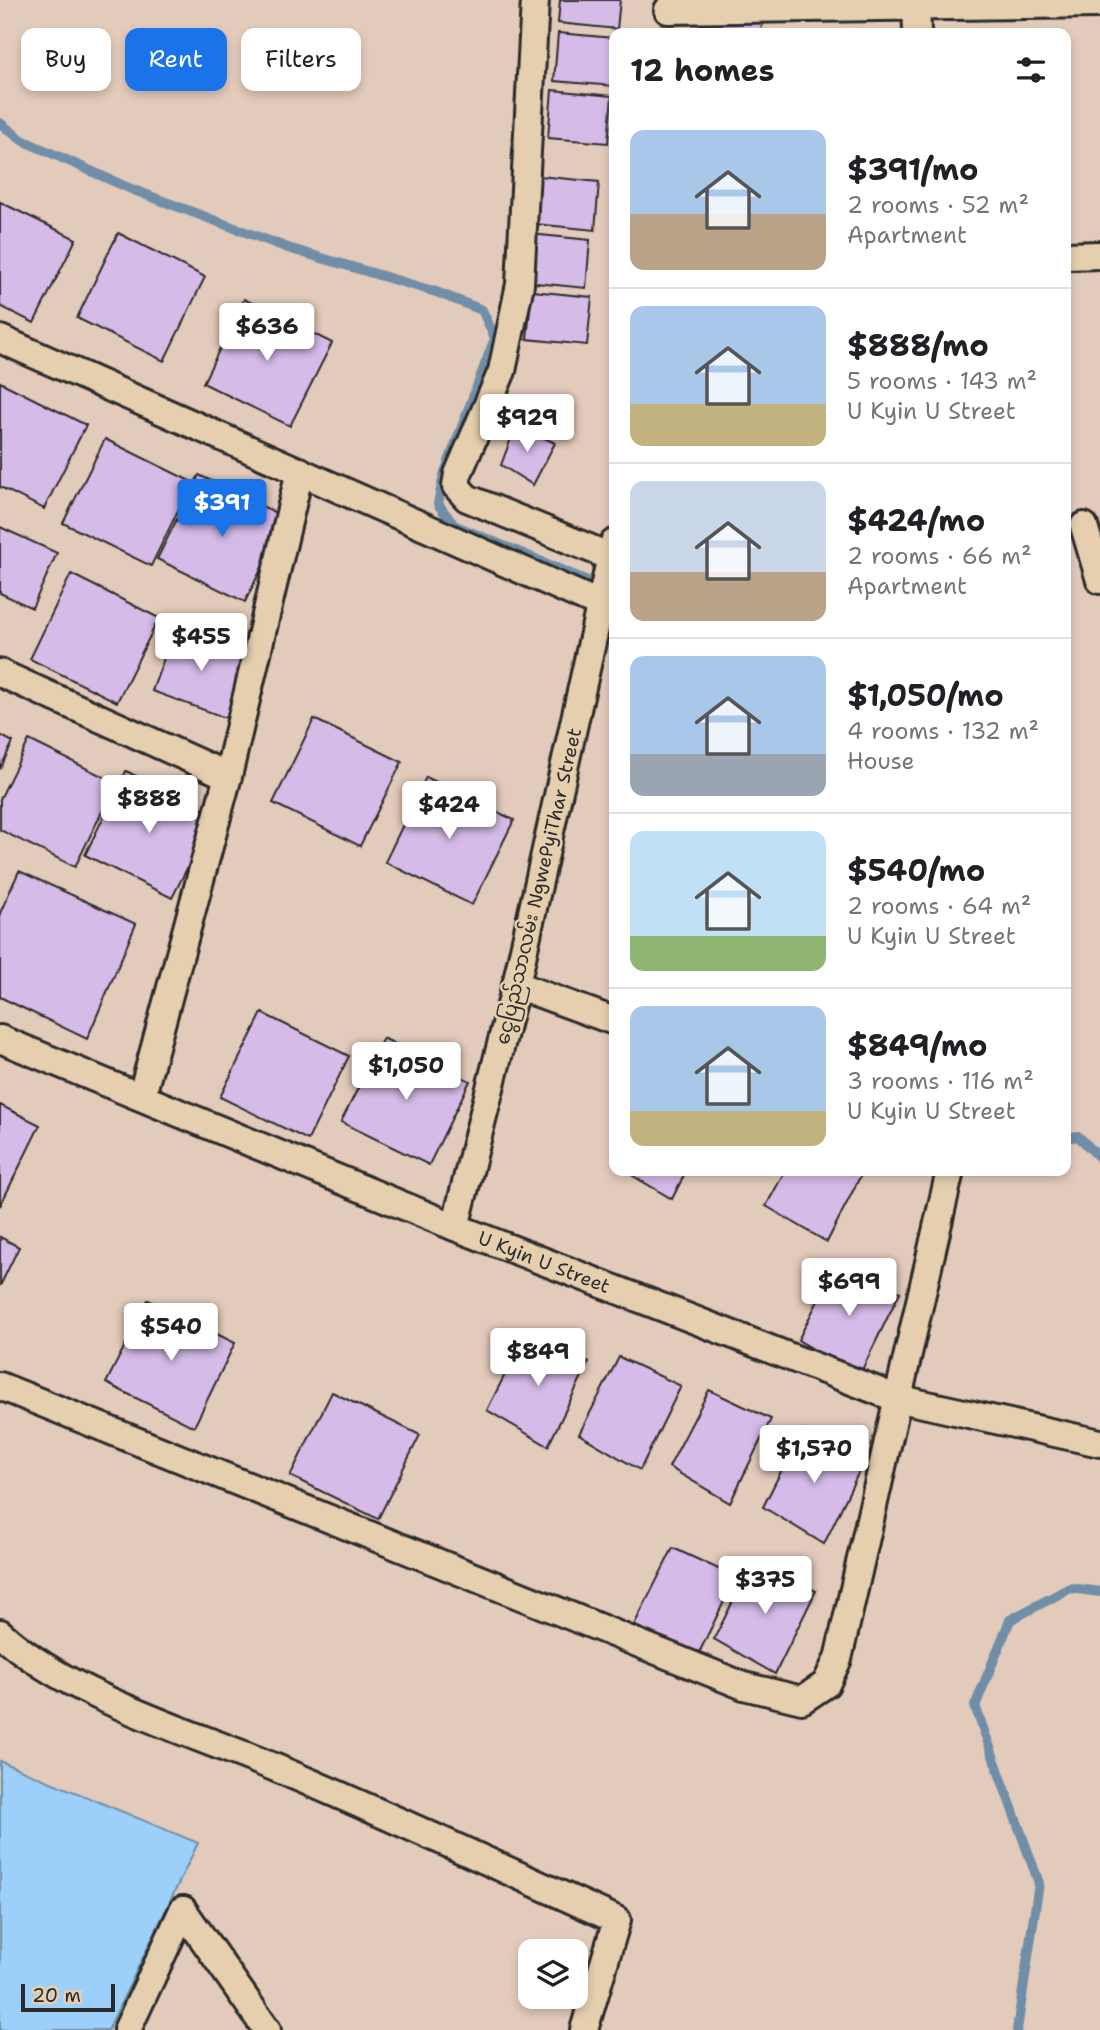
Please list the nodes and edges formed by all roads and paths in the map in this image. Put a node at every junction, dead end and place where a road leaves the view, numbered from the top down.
1 (536, 0) edge
2 (1100, 4) edge
3 (667, 14) edge
4 (916, 14) edge
5 (1100, 255) edge
6 (1071, 256) edge
7 (0, 338) edge
8 (300, 471) junction
9 (1083, 524) edge
10 (609, 549) edge
11 (609, 568) edge
12 (1100, 580) edge
13 (601, 605) junction
14 (0, 673) edge
15 (228, 776) junction
16 (516, 985) junction
17 (609, 1019) edge
18 (0, 1039) edge
19 (142, 1095) junction
20 (949, 1176) edge
21 (455, 1227) junction
22 (0, 1387) edge
23 (896, 1398) junction
24 (1100, 1443) edge
25 (0, 1633) edge
26 (127, 2030) edge
27 (267, 2030) edge
28 (584, 2030) edge

1 - 10 street
2 - 4 street
3 - 4 street
5 - 6 street
7 - 8 street
8 - 13 street
8 - 15 street
9 - 12 street
11 - 13 street, ငွေပြည်သာလမ်း NgwePyiThar Street
13 - 16 street, ငွေပြည်သာလမ်း NgwePyiThar Street
14 - 15 street
15 - 19 street
16 - 17 street
16 - 21 street, ငွေပြည်သာလမ်း NgwePyiThar Street
18 - 19 street, U Kyin U Street
19 - 21 street, U Kyin U Street
20 - 23 street
21 - 23 street, U Kyin U Street
22 - 23 street
23 - 24 street, U Kyin U Street
25 - 28 street
26 - 27 street

